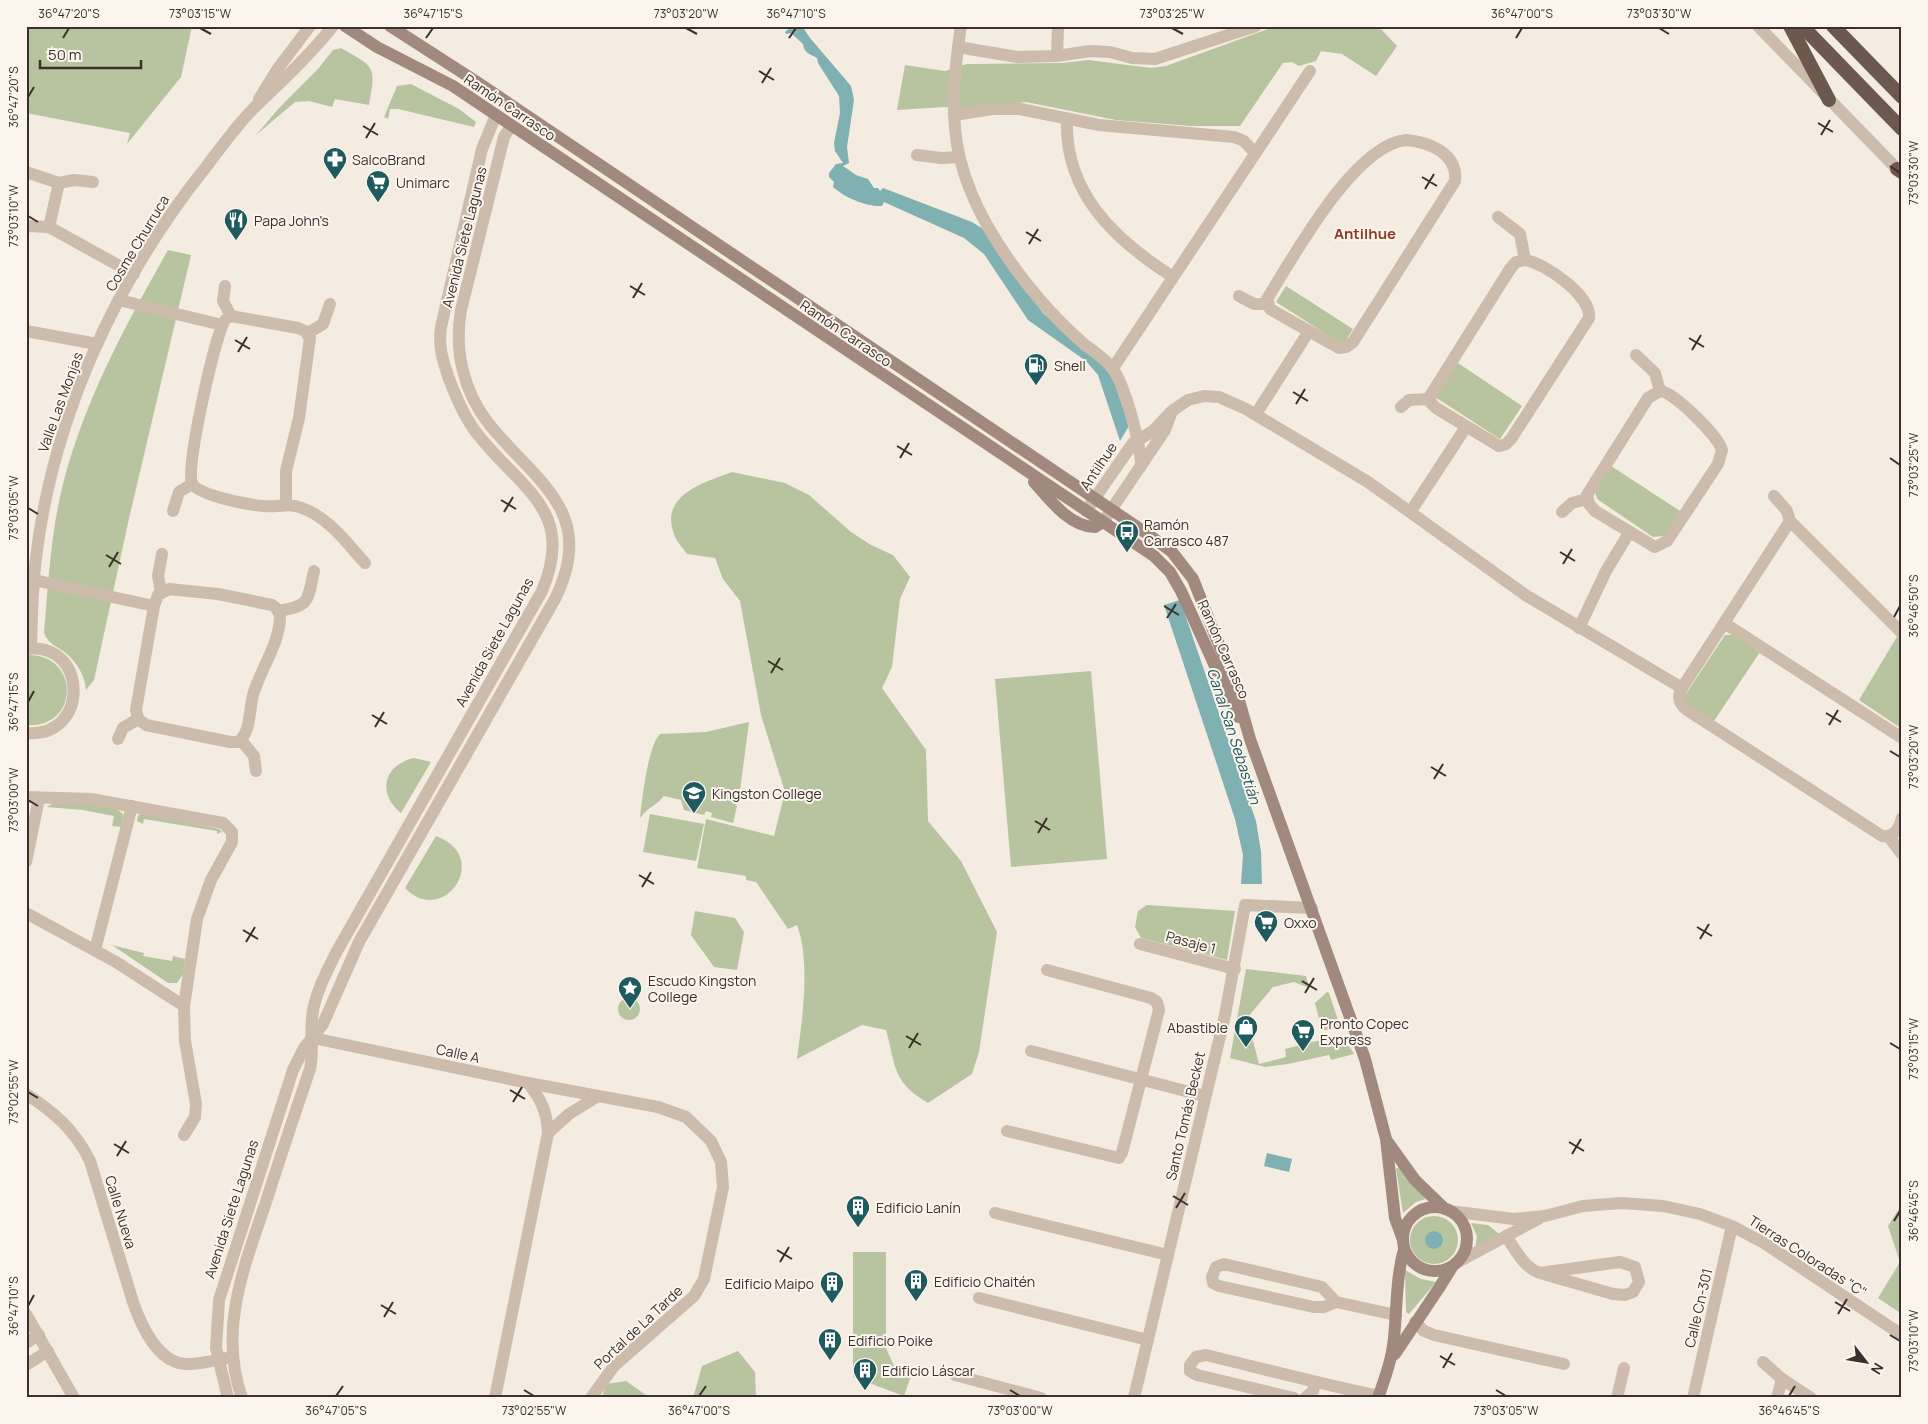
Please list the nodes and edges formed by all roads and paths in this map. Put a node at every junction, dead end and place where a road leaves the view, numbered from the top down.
1 (310, 26) edge
2 (333, 26) edge
3 (345, 26) edge
4 (390, 26) edge
5 (961, 26) edge
6 (1058, 26) edge
7 (1256, 26) edge
8 (1758, 26) edge
9 (1790, 26) edge
10 (1802, 26) edge
11 (1833, 26) edge
12 (958, 47) junction
13 (1057, 56) junction
14 (1310, 71) dead end
15 (1902, 97) edge
16 (1829, 100) junction
17 (256, 106) junction
18 (954, 115) junction
19 (496, 116) junction
20 (1067, 119) junction
21 (511, 126) junction
22 (1902, 129) edge
23 (1255, 153) junction
24 (916, 155) dead end
25 (959, 157) junction
26 (26, 172) edge
27 (1900, 172) edge
28 (93, 182) dead end
29 (59, 183) junction
30 (1498, 217) dead end
31 (26, 226) edge
32 (49, 226) junction
33 (1526, 260) junction
34 (134, 274) junction
35 (1173, 277) junction
36 (225, 286) dead end
37 (1239, 296) dead end
38 (119, 300) junction
39 (330, 304) dead end
40 (1267, 304) junction
41 (226, 321) junction
42 (26, 330) edge
43 (1309, 331) junction
44 (308, 334) junction
45 (97, 344) junction
46 (1636, 355) dead end
47 (1113, 368) junction
48 (454, 390) junction
49 (1660, 391) junction
50 (473, 398) junction
51 (1430, 399) junction
52 (1401, 407) dead end
53 (1256, 414) junction
54 (1466, 427) junction
55 (1161, 428) junction
56 (1138, 439) junction
57 (1153, 449) junction
58 (1141, 466) junction
59 (1025, 470) junction
60 (192, 484) junction
61 (1774, 496) dead end
62 (1095, 499) junction
63 (1587, 499) junction
64 (286, 503) junction
65 (1112, 510) junction
66 (173, 511) dead end
67 (1086, 511) junction
68 (1411, 512) junction
69 (1562, 512) dead end
70 (1790, 521) junction
71 (1103, 522) junction
72 (1629, 533) junction
73 (162, 554) dead end
74 (31, 556) edge
75 (364, 563) dead end
76 (314, 571) dead end
77 (34, 580) junction
78 (161, 592) junction
79 (154, 606) junction
80 (278, 610) junction
81 (1724, 623) junction
82 (1580, 628) junction
83 (1902, 633) edge
84 (29, 649) edge
85 (1682, 688) junction
86 (138, 719) junction
87 (26, 733) edge
88 (1902, 738) edge
89 (1250, 739) junction
90 (118, 740) dead end
91 (241, 740) junction
92 (256, 771) dead end
93 (33, 797) edge
94 (132, 806) junction
95 (1902, 818) edge
96 (1889, 837) junction
97 (1902, 854) edge
98 (26, 862) edge
99 (1312, 908) junction
100 (26, 913) edge
101 (1140, 944) dead end
102 (94, 950) junction
103 (1235, 969) junction
104 (1047, 970) dead end
105 (184, 1006) junction
106 (313, 1038) junction
107 (1031, 1050) dead end
108 (1141, 1079) junction
109 (528, 1083) junction
110 (26, 1094) edge
111 (598, 1096) junction
112 (1206, 1096) junction
113 (1007, 1132) dead end
114 (548, 1133) junction
115 (184, 1135) dead end
116 (1386, 1139) junction
117 (1447, 1210) junction
118 (995, 1213) dead end
119 (1545, 1216) junction
120 (1487, 1217) junction
121 (1732, 1226) junction
122 (1506, 1236) junction
123 (1403, 1245) junction
124 (1168, 1256) junction
125 (1454, 1265) junction
126 (1540, 1273) junction
127 (979, 1298) dead end
128 (1336, 1302) junction
129 (26, 1314) edge
130 (1396, 1315) junction
131 (1415, 1322) junction
132 (39, 1335) junction
133 (1902, 1335) edge
134 (1148, 1340) junction
135 (26, 1343) edge
136 (48, 1352) junction
137 (232, 1357) junction
138 (218, 1359) junction
139 (1390, 1362) junction
140 (1763, 1362) dead end
141 (1564, 1364) dead end
142 (26, 1365) edge
143 (1624, 1368) dead end
144 (955, 1375) dead end
145 (1782, 1379) junction
146 (1315, 1383) junction
147 (1036, 1397) edge
148 (1379, 1397) edge
149 (74, 1398) edge
150 (228, 1398) edge
151 (242, 1398) edge
152 (495, 1398) edge
153 (591, 1398) edge
154 (1134, 1398) edge
155 (1294, 1398) edge
156 (1305, 1398) edge
157 (1617, 1398) edge
158 (1693, 1398) edge
159 (1777, 1398) edge
160 (1811, 1398) edge

1 - 17 street, Cosme Churruca
2 - 17 street, Cosme Churruca
3 - 19 main road, Ramón Carrasco
4 - 62 main road, Ramón Carrasco
5 - 12 street
6 - 13 street
7 - 13 street
8 - 16 street
9 - 16 highway
10 - 22 highway
11 - 15 highway
12 - 13 street
12 - 18 street
14 - 23 street
16 - 27 street
17 - 34 street, Cosme Churruca
18 - 20 street
18 - 25 street
19 - 21 main road, Ramón Carrasco
19 - 48 street, Avenida Siete Lagunas
20 - 23 street
20 - 35 street
21 - 50 street, Avenida Siete Lagunas
21 - 59 main road, Ramón Carrasco
23 - 35 street
24 - 25 street
25 - 47 street
26 - 29 street
28 - 29 street
29 - 32 street
30 - 33 street
31 - 32 street
32 - 34 street
33 - 51 street
33 - 54 street
34 - 38 street, Cosme Churruca
35 - 47 street
36 - 41 street
37 - 40 street
38 - 41 street
38 - 45 street, Cosme Churruca
39 - 44 street
40 - 43 street
40 - 43 street
41 - 44 street
41 - 60 street
42 - 45 street
43 - 53 street
44 - 64 street
45 - 74 street, Valle Las Monjas
46 - 49 street
47 - 56 street
48 - 50 street
48 - 106 street, Avenida Siete Lagunas
49 - 63 street
49 - 72 street
50 - 106 street, Avenida Siete Lagunas
51 - 52 street
51 - 54 street
53 - 55 street
53 - 68 street
54 - 68 street
55 - 56 street, Antilhue
55 - 57 street
56 - 57 street, Antilhue
56 - 58 street, Antilhue
56 - 62 street, Antilhue
57 - 58 street
58 - 65 street
59 - 67 main road, Ramón Carrasco
59 - 71 main road
60 - 64 street
60 - 66 street
61 - 70 street
62 - 65 main road, Ramón Carrasco
62 - 67 street, Antilhue
63 - 69 street
63 - 72 street
64 - 75 street
65 - 71 street
65 - 89 main road, Ramón Carrasco
67 - 71 main road, Ramón Carrasco
68 - 82 street
70 - 81 street
70 - 83 street
71 - 89 main road, Ramón Carrasco
72 - 82 street
73 - 78 street
74 - 77 street, Valle Las Monjas
76 - 80 street
77 - 79 street
77 - 84 street, Valle Las Monjas
78 - 79 street
78 - 80 street
79 - 86 street
80 - 91 street
81 - 85 street
81 - 88 street
82 - 85 street
84 - 87 street, Valle Las Monjas
85 - 96 street
86 - 90 street
86 - 91 street
89 - 99 main road, Ramón Carrasco
91 - 92 street
93 - 94 street
93 - 98 street
94 - 102 street
94 - 105 street
95 - 96 street
96 - 97 street
99 - 103 street, Santo Tomás Becket
99 - 116 main road, Ramón Carrasco
100 - 102 street
101 - 103 street, Pasaje 1
102 - 105 street
103 - 112 street, Santo Tomás Becket
104 - 108 street
105 - 115 street
106 - 109 street, Calle A
106 - 137 street, Avenida Siete Lagunas
106 - 138 street, Avenida Siete Lagunas
107 - 108 street
108 - 112 street
108 - 113 street
109 - 111 street, Calle A
109 - 114 street
110 - 138 street, Calle Nueva
111 - 114 street
111 - 153 street, Portal de La Tarde
112 - 124 street, Santo Tomás Becket
114 - 152 street
116 - 117 main road, Ramón Carrasco
116 - 123 main road, Ramón Carrasco
117 - 120 street, Tierras Coloradas "C"
117 - 123 main road
117 - 125 main road
118 - 124 street
119 - 120 street, Tierras Coloradas "C"
119 - 121 street, Tierras Coloradas "C"
119 - 122 street, Tierras Coloradas "C"
120 - 122 street
121 - 133 street, Tierras Coloradas "C"
121 - 158 street, Calle Cn-301
122 - 125 street, Tierras Coloradas "C"
122 - 126 street
123 - 125 main road
123 - 130 main road
124 - 134 street, Santo Tomás Becket
125 - 131 main road
126 - 126 street
127 - 134 street
128 - 128 street
128 - 130 street
129 - 132 street
130 - 139 main road
131 - 139 main road
131 - 141 street
132 - 135 street
132 - 136 street
134 - 154 street, Santo Tomás Becket
136 - 142 street
136 - 149 street
137 - 138 street
137 - 151 street, Avenida Siete Lagunas
138 - 150 street, Avenida Siete Lagunas
139 - 148 main road
140 - 145 street
143 - 157 street
144 - 147 street
145 - 159 street
145 - 160 street
146 - 148 street
146 - 155 street
146 - 156 street

